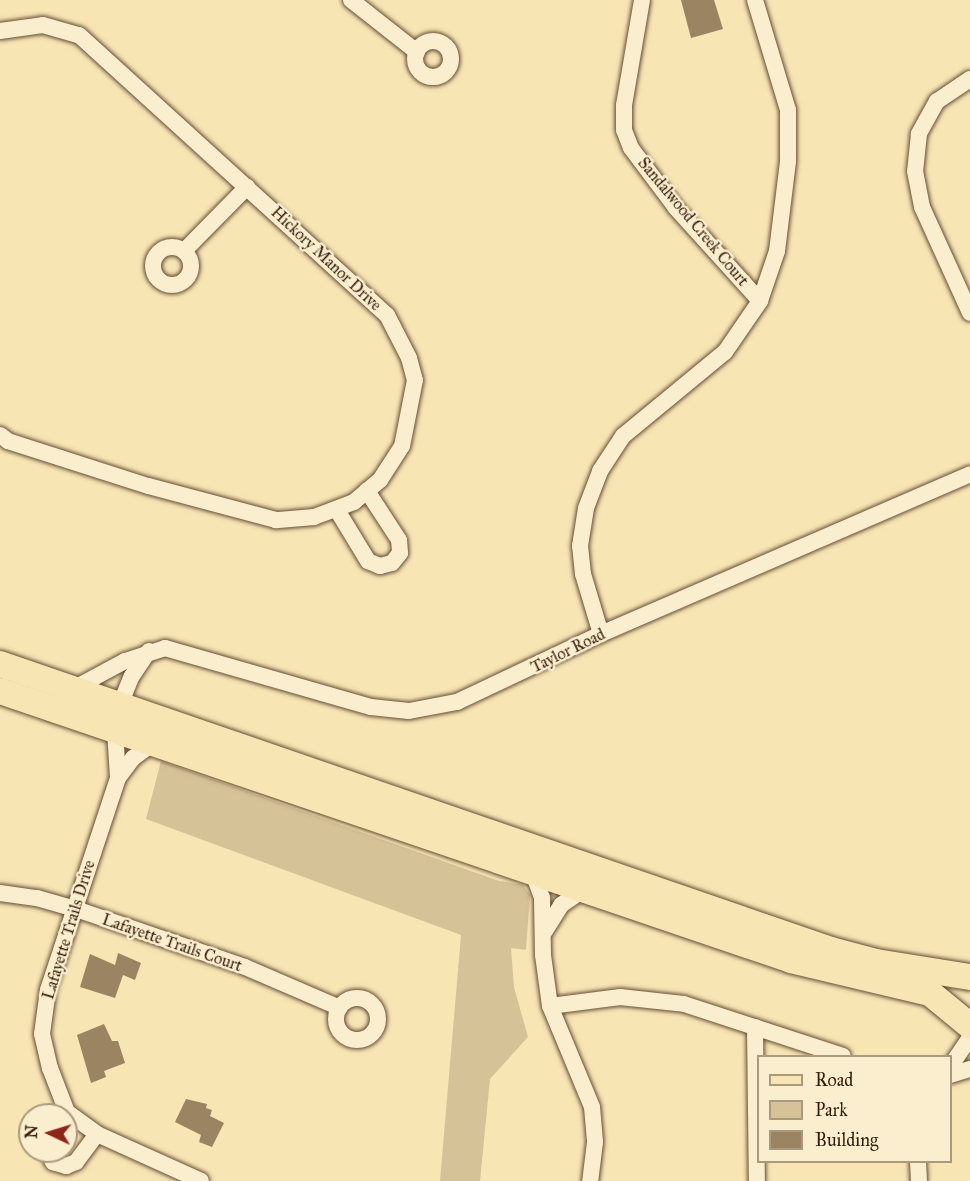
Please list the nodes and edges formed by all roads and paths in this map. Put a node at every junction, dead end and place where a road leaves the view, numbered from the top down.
1 (351, 0) edge
2 (642, 0) edge
3 (755, 0) edge
4 (0, 31) edge
5 (417, 52) dead end
6 (970, 79) edge
7 (247, 187) junction
8 (184, 251) dead end
9 (760, 301) junction
10 (970, 313) edge
11 (0, 435) edge
12 (970, 474) edge
13 (367, 491) junction
14 (337, 510) junction
15 (601, 634) junction
16 (150, 650) junction
17 (0, 664) edge
18 (73, 689) junction
19 (0, 691) edge
20 (120, 705) junction
21 (79, 718) junction
22 (115, 731) junction
23 (152, 744) junction
24 (118, 778) junction
25 (533, 873) junction
26 (584, 891) junction
27 (0, 893) edge
28 (73, 909) junction
29 (545, 931) junction
30 (970, 968) edge
31 (940, 972) junction
32 (970, 977) edge
33 (550, 1005) junction
34 (340, 1008) dead end
35 (970, 1026) edge
36 (755, 1027) junction
37 (970, 1037) edge
38 (840, 1055) edge
39 (952, 1065) edge
40 (970, 1069) edge
41 (952, 1075) edge
42 (63, 1103) edge
43 (78, 1122) edge
44 (97, 1134) junction
45 (78, 1159) edge
46 (56, 1163) edge
47 (74, 1163) edge
48 (918, 1163) edge
49 (201, 1181) edge
50 (590, 1181) edge
51 (757, 1181) edge
52 (919, 1181) edge

1 - 5 street
2 - 9 street, Sandalwood Creek Court
3 - 9 street
4 - 7 street, Hickory Manor Drive
6 - 10 street
7 - 8 street
7 - 13 street, Hickory Manor Drive
9 - 15 street
11 - 14 street, Hickory Manor Drive
12 - 15 street, Taylor Road
13 - 14 street, Hickory Manor Drive
13 - 14 street
15 - 16 street, Taylor Road
16 - 18 street
16 - 20 street
17 - 18 main road
18 - 20 main road
19 - 21 main road
20 - 21 main road
20 - 31 main road
21 - 22 main road
22 - 23 main road
22 - 24 street, Lafayette Trails Drive
23 - 24 street, Lafayette Trails Drive
23 - 25 main road
24 - 28 street, Lafayette Trails Drive
25 - 26 main road
25 - 29 street
26 - 29 street
26 - 35 main road
27 - 28 street, Lafayette Trails Court
28 - 34 street, Lafayette Trails Court
28 - 42 street, Lafayette Trails Drive
29 - 33 street
30 - 31 main road
31 - 32 main road
33 - 36 street
33 - 50 street
36 - 38 street
36 - 51 street
37 - 39 street
40 - 41 street
43 - 44 street, Lafayette Trails Drive
44 - 45 street
44 - 49 street, Lafayette Trails Drive
46 - 47 street
48 - 52 street

